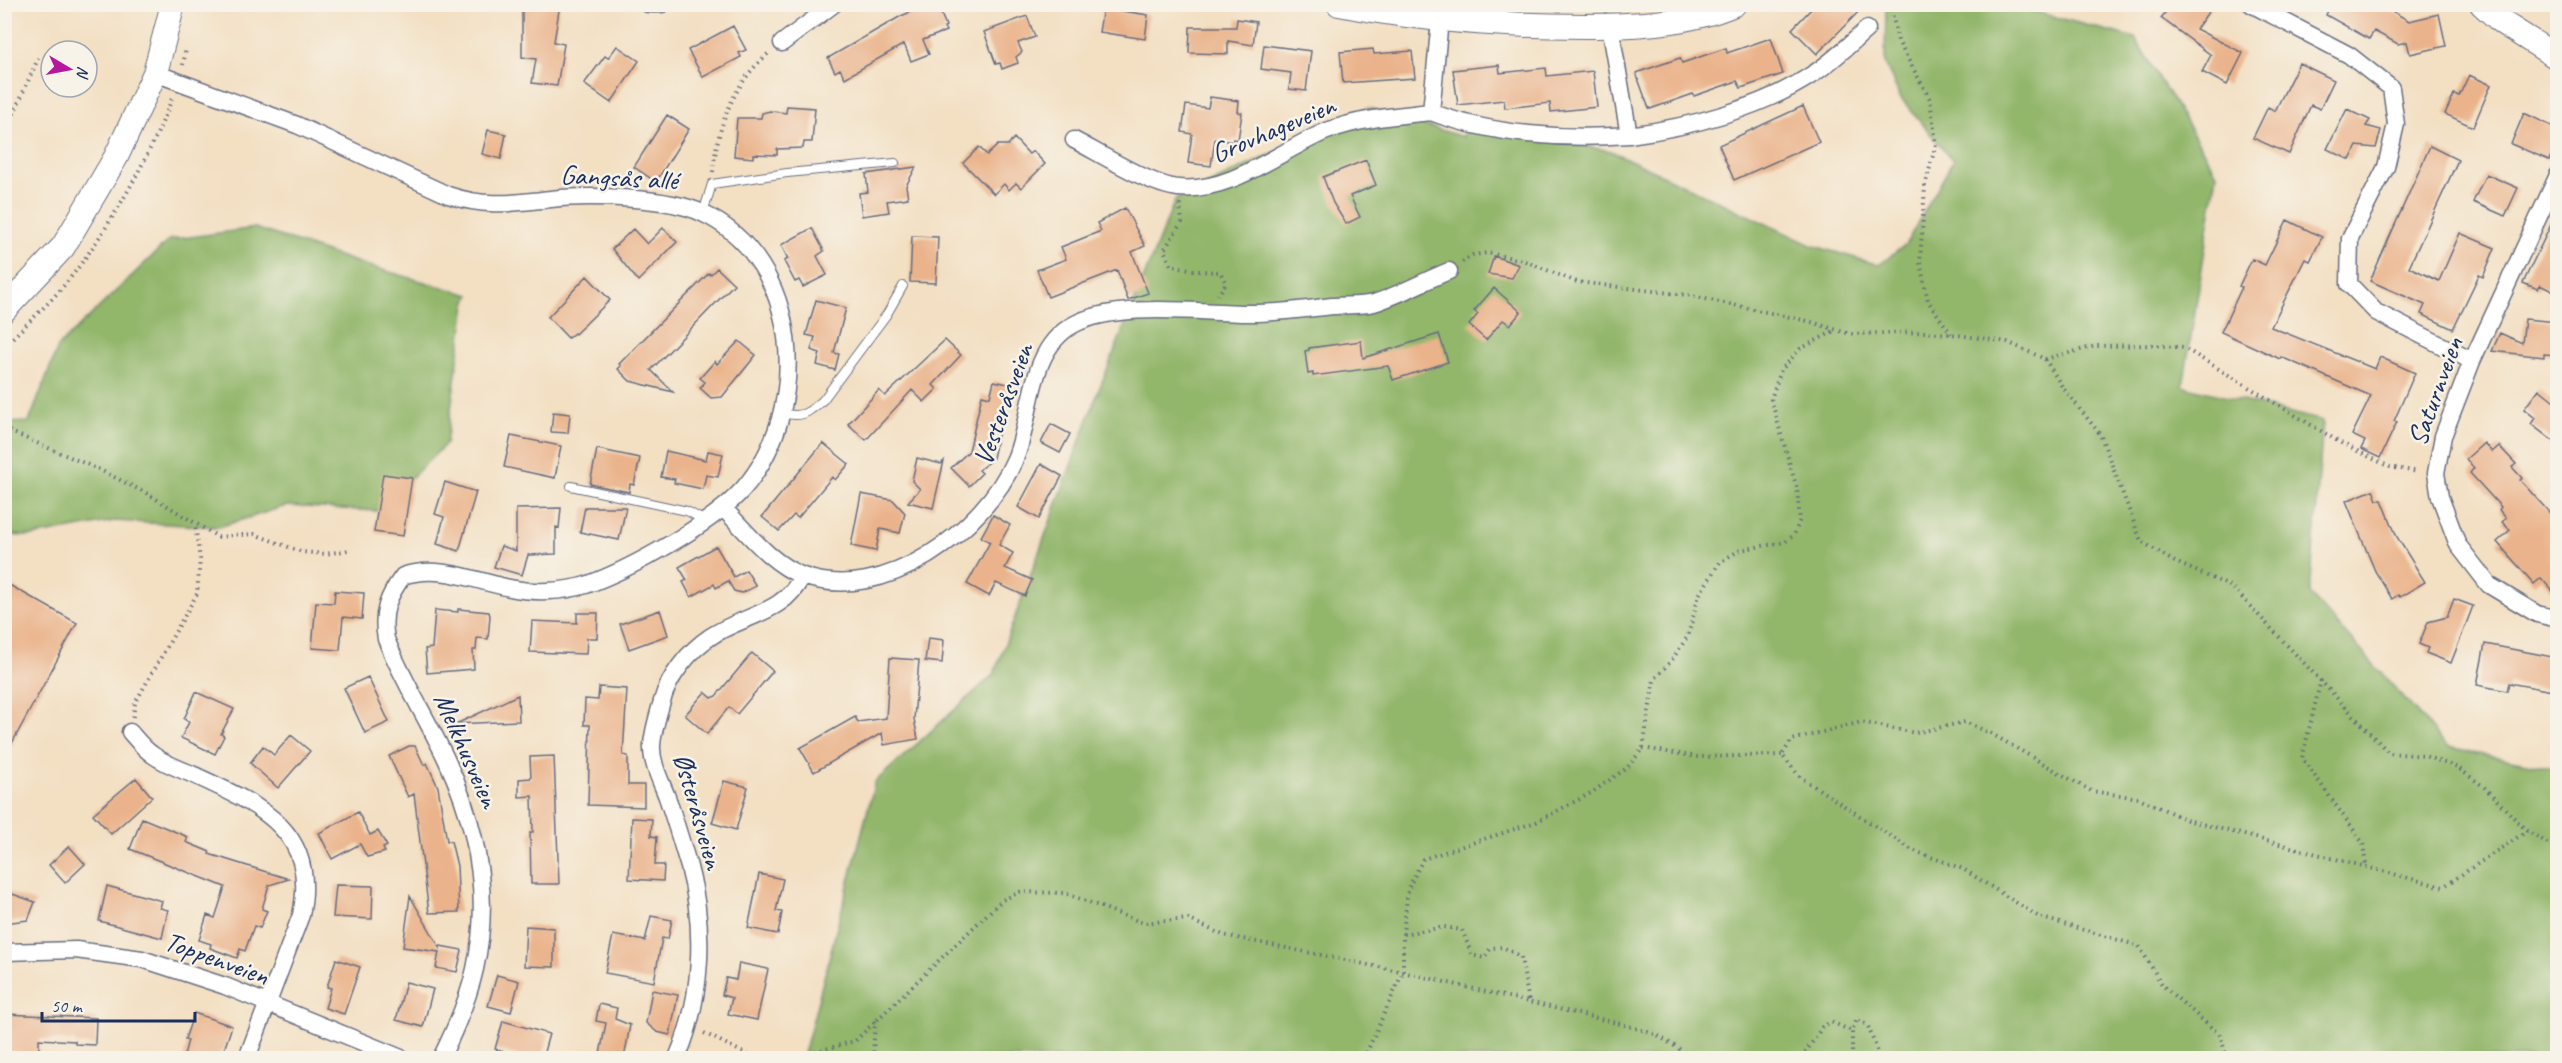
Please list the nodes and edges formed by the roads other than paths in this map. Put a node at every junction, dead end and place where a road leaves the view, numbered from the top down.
1 (173, 4) edge
2 (648, 4) edge
3 (662, 4) edge
4 (834, 4) edge
5 (1734, 4) edge
6 (2251, 4) edge
7 (2482, 4) edge
8 (1343, 5) edge
9 (1440, 20) junction
10 (1610, 26) junction
11 (1867, 29) dead end
12 (782, 42) road end
13 (2558, 58) edge
14 (155, 73) junction
15 (1431, 112) junction
16 (1629, 135) junction
17 (1074, 140) dead end
18 (896, 163) dead end
19 (2558, 175) edge
20 (704, 213) junction
21 (1449, 271) road end
22 (903, 286) dead end
23 (4, 310) edge
24 (2472, 361) junction
25 (782, 413) junction
26 (571, 486) dead end
27 (724, 509) junction
28 (705, 521) junction
29 (403, 576) joint
30 (802, 576) junction
31 (2558, 619) edge
32 (130, 732) road end
33 (4, 952) edge
34 (268, 1005) junction
35 (247, 1059) edge
36 (401, 1059) edge
37 (441, 1059) edge
38 (677, 1059) edge

1 - 14 street
2 - 3 street
4 - 12 street
5 - 10 street
6 - 24 street
7 - 13 street
8 - 9 street
9 - 10 street
9 - 15 street
10 - 16 street
11 - 16 street, Grovhageveien
14 - 20 street, Gangsås allé
14 - 23 street
15 - 16 street, Grovhageveien
15 - 17 street, Grovhageveien
18 - 20 lane
19 - 24 street, Saturnveien
20 - 25 street, Gangsås allé
21 - 30 street, Vesteråsveien
22 - 25 lane
24 - 31 street, Saturnveien
25 - 27 street, Gangsås allé
26 - 28 lane
27 - 28 street, Gangsås allé
27 - 30 street, Vesteråsveien
28 - 29 street, Gangsås allé
29 - 37 street, Melkhusveien
30 - 38 street, Østeråsveien
32 - 34 street
33 - 34 street, Toppenveien
34 - 35 street
34 - 36 street, Toppenveien

